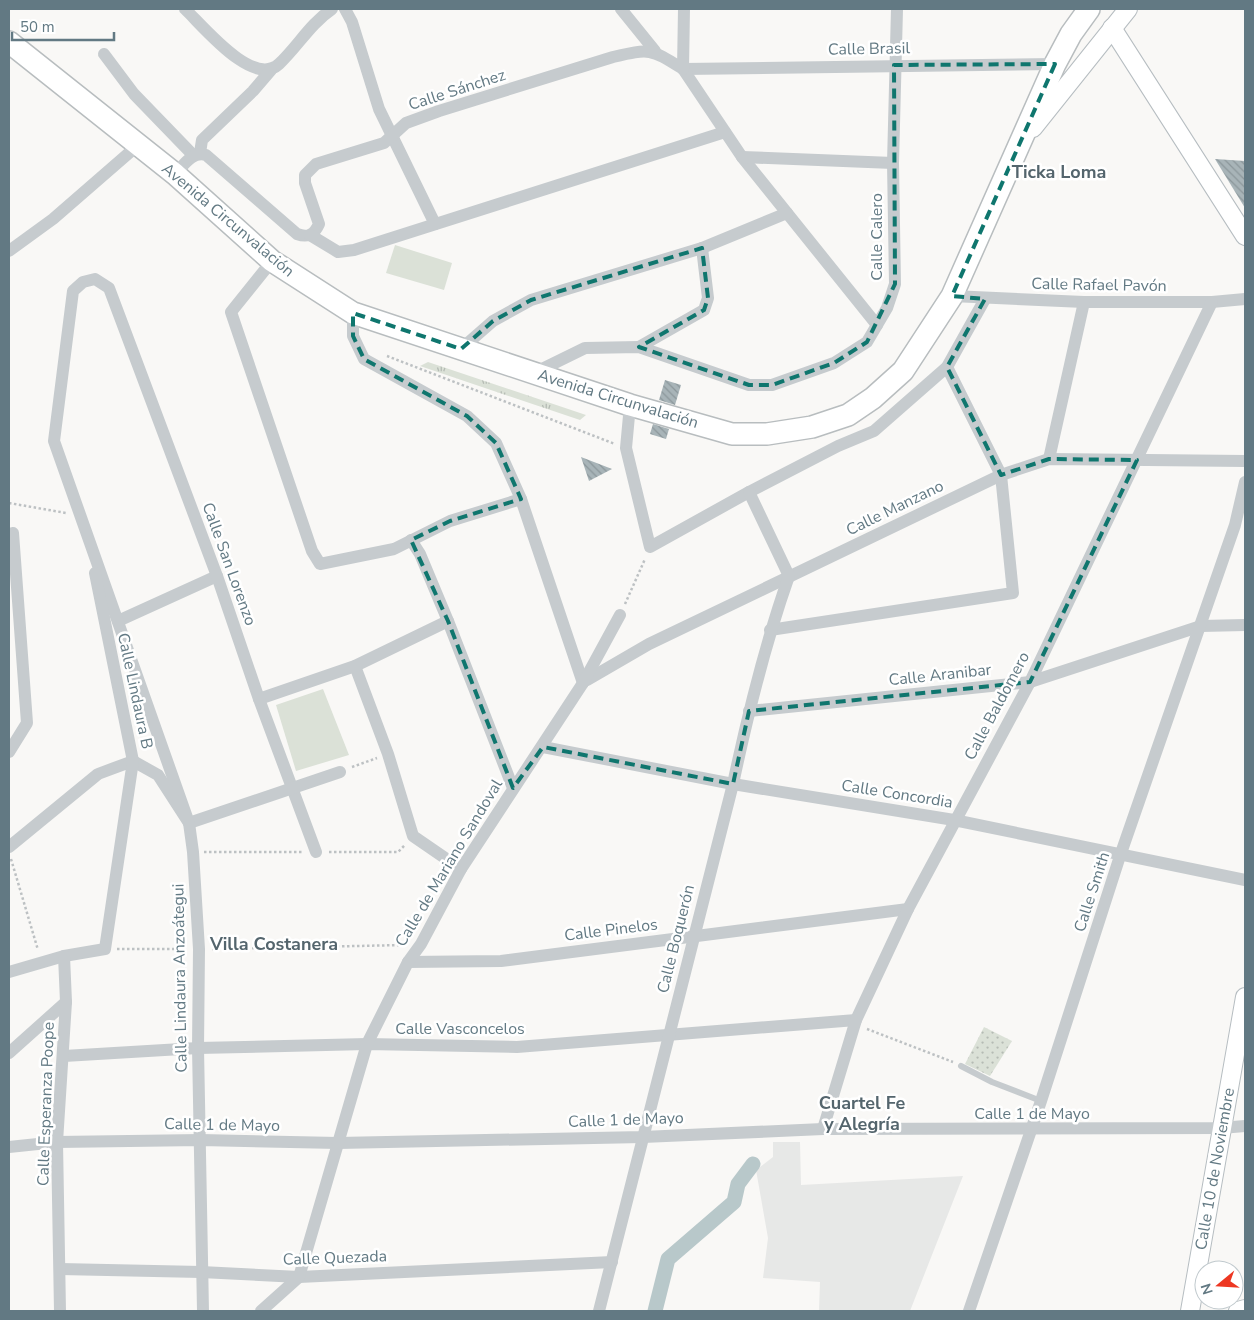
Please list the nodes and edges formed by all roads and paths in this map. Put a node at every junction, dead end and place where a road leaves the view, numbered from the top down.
1 (186, 9) edge
2 (332, 9) edge
3 (345, 9) edge
4 (621, 9) edge
5 (684, 9) edge
6 (897, 9) edge
7 (1090, 9) edge
8 (1128, 9) edge
9 (1112, 28) junction
10 (9, 42) edge
11 (655, 51) junction
12 (104, 54) dead end
13 (1055, 64) junction
14 (894, 65) junction
15 (684, 69) junction
16 (271, 70) junction
17 (724, 132) junction
18 (392, 135) junction
19 (1020, 145) junction
20 (137, 146) junction
21 (197, 154) junction
22 (742, 158) junction
23 (893, 163) junction
24 (175, 174) junction
25 (787, 213) junction
26 (436, 224) junction
27 (310, 235) junction
28 (1245, 236) edge
29 (702, 248) junction
30 (9, 251) edge
31 (272, 260) junction
32 (110, 288) joint
33 (952, 296) junction
34 (985, 299) junction
35 (1245, 299) edge
36 (1084, 302) junction
37 (1212, 302) junction
38 (353, 313) junction
39 (877, 325) junction
40 (639, 347) junction
41 (460, 349) junction
42 (384, 354) dead end
43 (947, 367) junction
44 (534, 373) junction
45 (630, 405) junction
46 (626, 448) junction
47 (1049, 459) junction
48 (1137, 460) junction
49 (1245, 461) edge
50 (1001, 475) junction
51 (1245, 483) edge
52 (749, 492) junction
53 (521, 499) junction
54 (9, 503) edge
55 (81, 516) junction
56 (1240, 526) edge
57 (87, 529) junction
58 (13, 534) dead end
59 (411, 540) junction
60 (650, 547) junction
61 (217, 576) junction
62 (789, 576) junction
63 (620, 615) joint
64 (118, 621) junction
65 (448, 621) junction
66 (1245, 625) edge
67 (1201, 626) junction
68 (770, 630) junction
69 (355, 666) junction
70 (1030, 682) junction
71 (583, 683) junction
72 (258, 699) junction
73 (749, 711) junction
74 (543, 747) junction
75 (9, 752) edge
76 (388, 754) junction
77 (133, 761) junction
78 (340, 772) joint
79 (733, 784) junction
80 (293, 788) junction
81 (513, 788) junction
82 (954, 820) junction
83 (189, 823) junction
84 (9, 847) edge
85 (9, 851) edge
86 (316, 852) dead end
87 (1120, 856) junction
88 (461, 869) junction
89 (1245, 880) edge
90 (908, 910) junction
91 (693, 936) junction
92 (420, 944) junction
93 (105, 949) junction
94 (199, 949) junction
95 (64, 956) junction
96 (408, 962) junction
97 (42, 963) junction
98 (9, 972) edge
99 (1245, 997) edge
100 (66, 1002) junction
101 (855, 1022) junction
102 (669, 1034) junction
103 (367, 1044) junction
104 (198, 1048) junction
105 (9, 1053) edge
106 (64, 1056) junction
107 (961, 1066) joint
108 (1041, 1101) junction
109 (1245, 1126) edge
110 (1221, 1128) junction
111 (823, 1129) junction
112 (1031, 1130) junction
113 (643, 1137) junction
114 (201, 1140) junction
115 (58, 1142) junction
116 (338, 1143) junction
117 (9, 1147) edge
118 (612, 1262) junction
119 (60, 1269) junction
120 (201, 1272) junction
121 (299, 1277) junction
122 (1245, 1309) edge
123 (60, 1311) edge
124 (203, 1311) edge
125 (262, 1311) edge
126 (599, 1311) edge
127 (969, 1311) edge
128 (1190, 1311) edge
129 (1238, 1311) edge

1 - 16 street
2 - 16 street
3 - 18 street
4 - 11 street
5 - 15 street
6 - 14 street, Calle Calero
7 - 13 highway, Avenida Circunvalación
8 - 9 main road
9 - 19 main road
9 - 28 main road
10 - 20 highway, Avenida Circunvalación
11 - 15 street
11 - 18 street, Calle Sánchez
12 - 21 street
13 - 14 street, Calle Brasil
13 - 19 highway, Avenida Circunvalación
14 - 15 street, Calle Brasil
14 - 23 street, Calle Calero
15 - 17 street
16 - 21 street
17 - 22 street
17 - 26 street
18 - 26 street
18 - 27 street, Calle Sánchez
19 - 33 highway, Avenida Circunvalación
20 - 24 highway, Avenida Circunvalación
20 - 30 street
21 - 24 street
21 - 27 street
22 - 23 street
22 - 25 street
23 - 39 street, Calle Calero
24 - 31 highway, Avenida Circunvalación
25 - 29 street
25 - 39 street
26 - 27 street
29 - 40 street
29 - 41 street
31 - 38 highway, Avenida Circunvalación
31 - 59 street
32 - 55 street, Calle Lindaura B
32 - 61 street, Calle San Lorenzo
33 - 34 street, Calle Rafael Pavón
33 - 45 highway, Avenida Circunvalación
34 - 36 street, Calle Rafael Pavón
34 - 43 street
35 - 37 street, Calle Rafael Pavón
36 - 37 street, Calle Rafael Pavón
36 - 47 street
37 - 48 street, Calle Baldomero
38 - 41 highway, Avenida Circunvalación
38 - 53 street
39 - 40 street, Calle Calero
40 - 44 street, Calle Calero
41 - 44 highway, Avenida Circunvalación
42 - 46 path
43 - 50 street
43 - 52 street
44 - 45 highway, Avenida Circunvalación
45 - 46 street
46 - 60 street
47 - 48 street, Calle Manzano
47 - 50 street, Calle Manzano
48 - 49 street, Calle Manzano
48 - 70 street, Calle Baldomero
50 - 62 street, Calle Manzano
50 - 68 street
51 - 56 street, Calle Smith
52 - 60 street
52 - 62 street
53 - 59 street
53 - 71 street
54 - 55 path
55 - 57 street, Calle Lindaura B
56 - 67 street, Calle Smith
57 - 64 street, Calle Lindaura B
57 - 77 street, Calle Lindaura B
58 - 75 street
59 - 65 street
60 - 63 path
61 - 64 street
61 - 72 street, Calle San Lorenzo
62 - 68 street, Calle Boquerón
62 - 71 street, Calle Manzano
63 - 71 street, Calle de Mariano Sandoval
64 - 83 street, Calle Lindaura B
65 - 69 street
65 - 81 street
66 - 67 street, Calle Aranibar
67 - 70 street, Calle Aranibar
67 - 87 street, Calle Smith
68 - 73 street, Calle Boquerón
69 - 72 street
69 - 76 street
70 - 73 street, Calle Aranibar
70 - 82 street, Calle Baldomero
71 - 74 street, Calle de Mariano Sandoval
72 - 80 street, Calle San Lorenzo
73 - 79 street, Calle Boquerón
74 - 79 street, Calle Concordia
74 - 81 street, Calle de Mariano Sandoval
76 - 78 path
76 - 88 street
77 - 83 street, Calle Lindaura Anzoátegui
77 - 84 street
77 - 93 street, Calle Lindaura B
78 - 80 street
79 - 82 street, Calle Concordia
79 - 91 street, Calle Boquerón
80 - 83 street
80 - 86 street, Calle San Lorenzo
81 - 88 street, Calle de Mariano Sandoval
82 - 87 street, Calle Concordia
82 - 90 street, Calle Baldomero
83 - 94 street, Calle Lindaura Anzoátegui
85 - 97 path
87 - 89 street, Calle Concordia
87 - 108 street, Calle Smith
88 - 92 street, Calle de Mariano Sandoval
90 - 91 street, Calle Pinelos
90 - 101 street, Calle Baldomero
91 - 96 street, Calle Pinelos
91 - 102 street, Calle Boquerón
92 - 94 path
92 - 96 street, Calle de Mariano Sandoval
93 - 94 path
93 - 95 street
94 - 104 street, Calle Lindaura Anzoátegui
95 - 97 street
95 - 100 street, Calle Esperanza Poope
96 - 103 street, Calle de Mariano Sandoval
97 - 98 street
99 - 110 main road, Calle 10 de Noviembre
100 - 105 street
100 - 106 street, Calle Esperanza Poope
101 - 102 street, Calle Vasconcelos
101 - 107 path
101 - 111 street, Calle Baldomero
102 - 103 street, Calle Vasconcelos
102 - 113 street, Calle Boquerón
103 - 104 street, Calle Vasconcelos
103 - 116 street, Calle de Mariano Sandoval
104 - 106 street, Calle Vasconcelos
104 - 114 street, Calle Lindaura Anzoátegui
106 - 115 street, Calle Esperanza Poope
107 - 108 lane
108 - 112 street, Calle Smith
109 - 110 street, Calle 1 de Mayo
110 - 112 street, Calle 1 de Mayo
110 - 128 main road, Calle 10 de Noviembre
111 - 112 street, Calle 1 de Mayo
111 - 113 street, Calle 1 de Mayo
112 - 127 street, Calle Smith
113 - 116 street, Calle 1 de Mayo
113 - 118 street, Calle Boquerón
114 - 115 street, Calle 1 de Mayo
114 - 116 street, Calle 1 de Mayo
114 - 120 street, Calle Lindaura Anzoátegui
115 - 117 street, Calle 1 de Mayo
115 - 119 street, Calle Esperanza Poope
116 - 121 street, Calle de Mariano Sandoval
118 - 121 street, Calle Quezada
118 - 126 street, Calle Boquerón
119 - 120 street, Calle Quezada
119 - 123 street, Calle Esperanza Poope
120 - 121 street, Calle Quezada
120 - 124 street, Calle Lindaura Anzoátegui
121 - 125 street
122 - 129 main road

